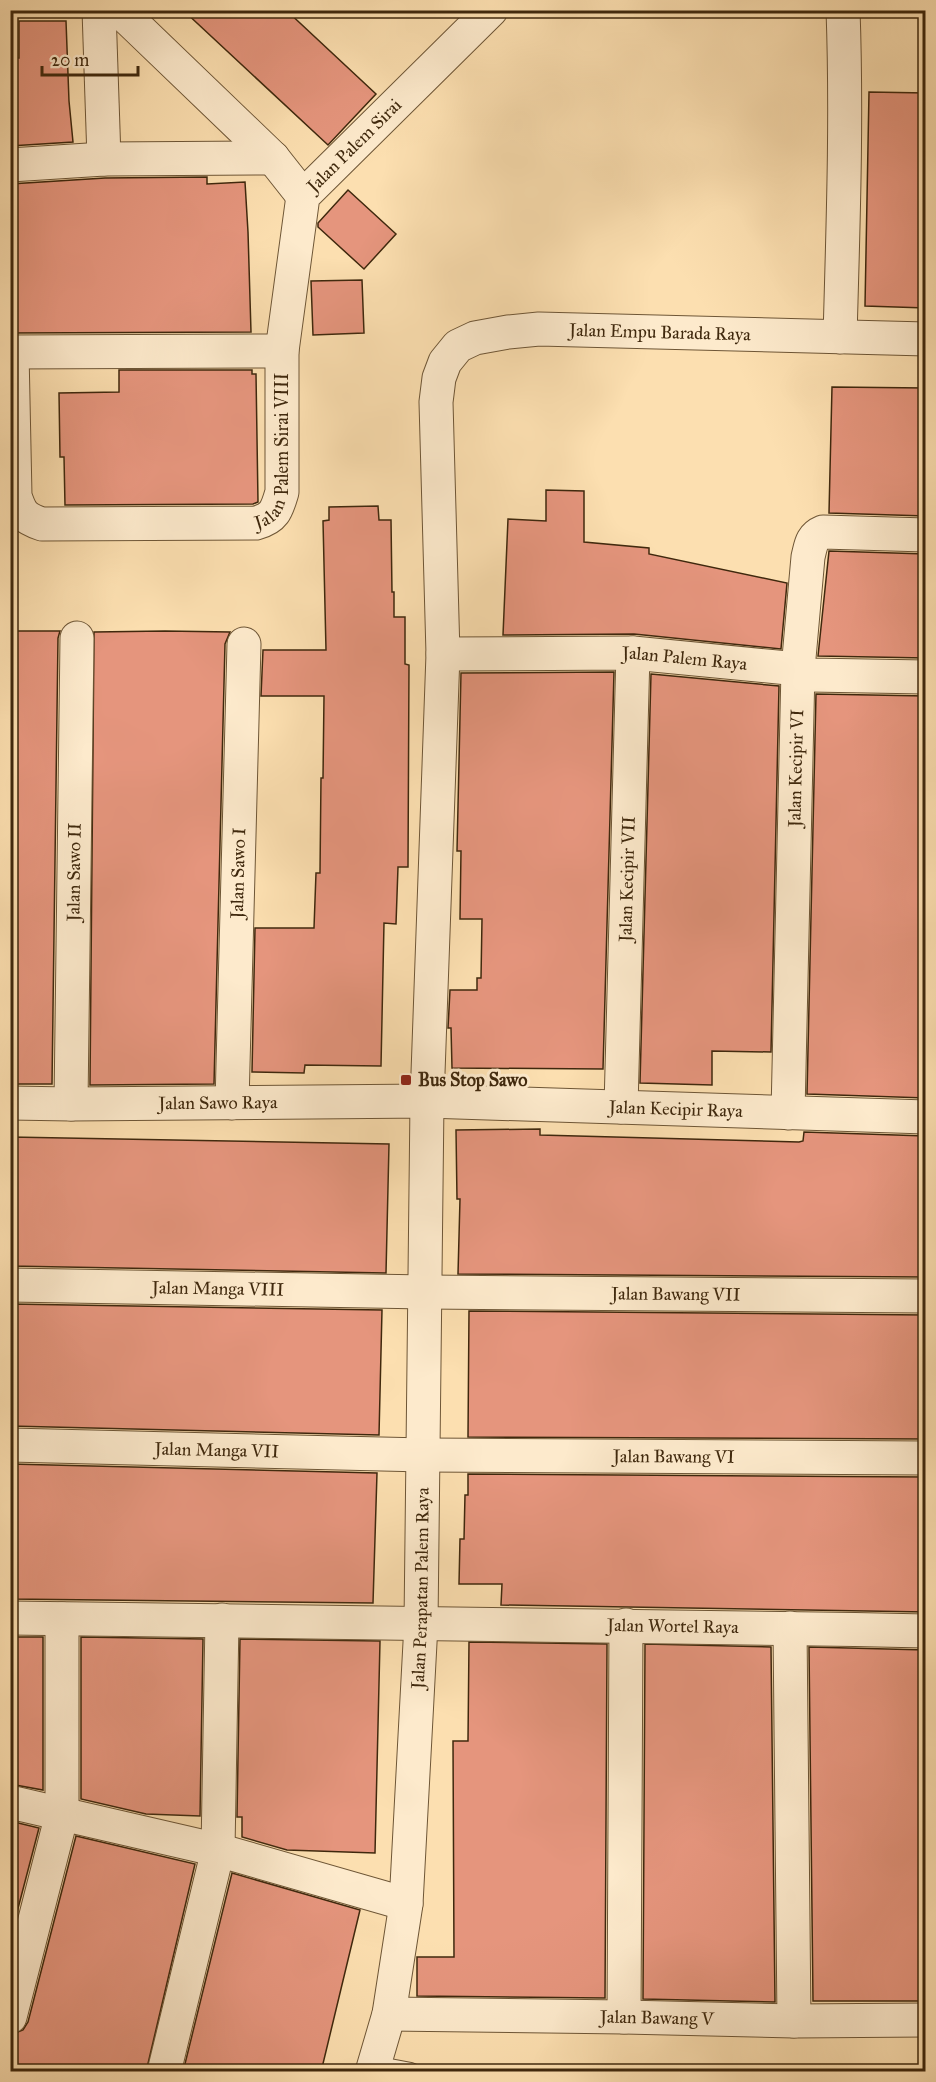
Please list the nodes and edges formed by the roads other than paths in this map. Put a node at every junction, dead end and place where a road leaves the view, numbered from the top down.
1 (99, 10) edge
2 (119, 10) edge
3 (491, 10) edge
4 (843, 10) edge
5 (273, 158) junction
6 (104, 159) junction
7 (10, 165) edge
8 (303, 196) junction
9 (840, 337) junction
10 (926, 339) edge
11 (282, 351) junction
12 (11, 352) edge
13 (926, 535) edge
14 (77, 638) dead end
15 (244, 644) dead end
16 (633, 653) junction
17 (443, 654) junction
18 (798, 669) junction
19 (926, 677) edge
20 (427, 1101) junction
21 (10, 1103) edge
22 (232, 1103) junction
23 (71, 1104) junction
24 (621, 1107) junction
25 (788, 1113) junction
26 (926, 1117) edge
27 (10, 1285) edge
28 (426, 1292) junction
29 (926, 1296) edge
30 (10, 1445) edge
31 (424, 1455) junction
32 (926, 1458) edge
33 (10, 1618) edge
34 (62, 1619) junction
35 (222, 1620) junction
36 (421, 1624) junction
37 (626, 1625) junction
38 (790, 1628) junction
39 (926, 1631) edge
40 (10, 1802) edge
41 (62, 1814) junction
42 (218, 1850) junction
43 (406, 1904) junction
44 (389, 2014) junction
45 (10, 2017) edge
46 (624, 2017) junction
47 (926, 2020) edge
48 (794, 2021) junction
49 (373, 2068) edge
50 (164, 2072) edge
51 (411, 2072) edge

1 - 6 street
2 - 5 street
3 - 8 street, Jalan Palem Sirai
4 - 9 street
5 - 6 street
5 - 8 street
6 - 7 street
8 - 11 street, Jalan Palem Sirai
9 - 10 street, Jalan Empu Barada Raya
9 - 17 street, Jalan Empu Barada Raya
11 - 12 street, Jalan Palem Sirai VIII
11 - 12 street, Jalan Palem Sirai VIII
13 - 18 street, Jalan Kecipir VI
14 - 23 street, Jalan Sawo II
15 - 22 street, Jalan Sawo I
16 - 17 street, Jalan Palem Raya
16 - 18 street, Jalan Palem Raya
16 - 24 street, Jalan Kecipir VII
17 - 20 street, Jalan Perapatan Palem Raya
18 - 19 street, Jalan Palem Raya
18 - 25 street, Jalan Kecipir VI
20 - 22 street, Jalan Sawo Raya
20 - 24 street, Jalan Kecipir Raya
20 - 28 street, Jalan Perapatan Palem Raya
21 - 23 street, Jalan Sawo Raya
22 - 23 street, Jalan Sawo Raya
24 - 25 street, Jalan Kecipir Raya
25 - 26 street, Jalan Kecipir Raya
27 - 28 street, Jalan Manga VIII
28 - 29 street, Jalan Bawang VII
28 - 31 street, Jalan Perapatan Palem Raya
30 - 31 street, Jalan Manga VII
31 - 32 street, Jalan Bawang VI
31 - 36 street, Jalan Perapatan Palem Raya
33 - 34 street, Jalan Wortel Raya
34 - 35 street, Jalan Wortel Raya
34 - 41 street
35 - 36 street, Jalan Wortel Raya
35 - 42 street
36 - 37 street, Jalan Wortel Raya
36 - 43 street, Jalan Perapatan Palem Raya
37 - 38 street, Jalan Wortel Raya
37 - 46 street
38 - 39 street, Jalan Wortel Raya
38 - 48 street
40 - 41 street
41 - 42 street
41 - 45 street
42 - 43 street
42 - 50 street
43 - 44 street, Jalan Perapatan Palem Raya
44 - 46 street, Jalan Bawang V
44 - 49 street, Jalan Perapatan Palem Raya
46 - 48 street, Jalan Bawang V
47 - 48 street, Jalan Bawang V
49 - 51 lane

